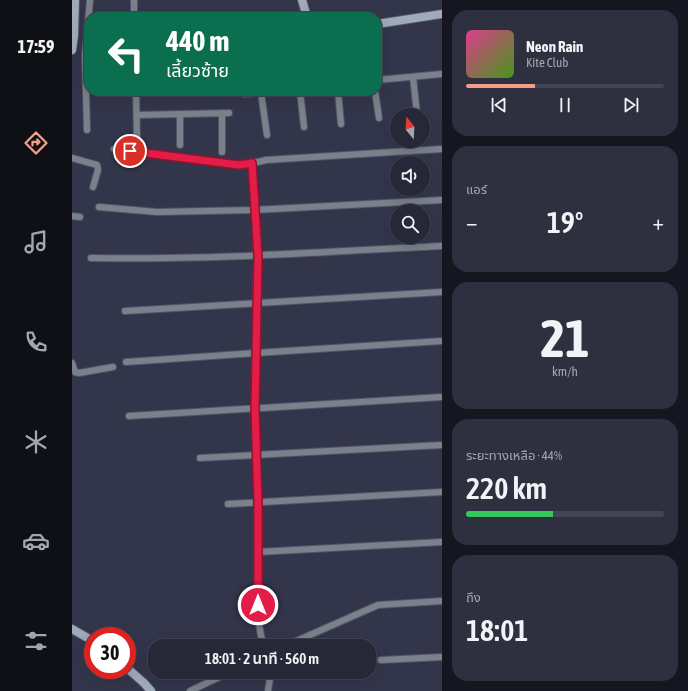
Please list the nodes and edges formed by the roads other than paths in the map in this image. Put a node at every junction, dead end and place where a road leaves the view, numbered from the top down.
1 (75, 0) edge
2 (90, 0) edge
3 (134, 0) edge
4 (302, 0) edge
5 (89, 12) edge
6 (134, 12) edge
7 (306, 12) edge
8 (442, 14) edge
9 (382, 23) edge
10 (72, 50) edge
11 (442, 74) edge
12 (413, 77) junction
13 (382, 80) edge
14 (86, 96) edge
15 (136, 96) edge
16 (261, 96) edge
17 (301, 96) edge
18 (338, 96) edge
19 (376, 96) edge
20 (416, 108) edge
21 (222, 113) junction
22 (229, 113) dead end
23 (180, 114) junction
24 (137, 115) junction
25 (379, 118) dead end
26 (341, 124) dead end
27 (304, 127) dead end
28 (87, 130) dead end
29 (266, 135) dead end
30 (137, 138) dead end
31 (180, 145) dead end
32 (114, 150) dead end
33 (442, 150) edge
34 (222, 152) dead end
35 (72, 158) edge
36 (252, 163) junction
37 (93, 187) dead end
38 (442, 200) edge
39 (99, 207) dead end
40 (254, 210) junction
41 (72, 216) edge
42 (80, 216) dead end
43 (442, 246) edge
44 (258, 256) junction
45 (91, 258) dead end
46 (442, 292) edge
47 (257, 302) junction
48 (125, 311) dead end
49 (442, 342) edge
50 (256, 353) junction
51 (126, 362) dead end
52 (72, 363) edge
53 (113, 367) dead end
54 (442, 397) edge
55 (255, 408) junction
56 (129, 416) dead end
57 (442, 445) edge
58 (256, 455) junction
59 (200, 458) dead end
60 (442, 492) edge
61 (258, 503) junction
62 (228, 504) dead end
63 (442, 542) edge
64 (258, 552) junction
65 (442, 601) edge
66 (72, 629) edge
67 (84, 636) edge
68 (262, 639) edge
69 (301, 639) edge
70 (442, 657) edge
71 (381, 660) dead end
72 (136, 677) edge
73 (215, 679) edge
74 (270, 679) edge
75 (151, 691) edge
76 (190, 691) edge
77 (268, 691) edge

1 - 10 street
2 - 5 street
3 - 6 street
4 - 7 street
8 - 9 street
11 - 12 street
12 - 13 street
12 - 20 street
14 - 28 street
15 - 24 street
16 - 29 street
17 - 27 street
18 - 26 street
19 - 25 street
21 - 22 street
21 - 23 street
21 - 34 street
23 - 24 street
23 - 31 street
24 - 30 street
32 - 36 street
33 - 36 street
35 - 37 street
36 - 40 street
38 - 40 street
39 - 40 street
40 - 44 street
41 - 42 street
43 - 44 street
44 - 45 street
44 - 47 street
46 - 47 street
47 - 48 street
47 - 50 street
49 - 50 street
50 - 51 street
50 - 55 street
52 - 53 street
54 - 55 street
55 - 56 street
55 - 58 street
57 - 58 street
58 - 59 street
58 - 61 street
60 - 61 street
61 - 62 street
61 - 64 street
63 - 64 street
64 - 68 street
65 - 69 street
66 - 67 street
70 - 71 street
72 - 75 street
73 - 76 street
74 - 77 street

